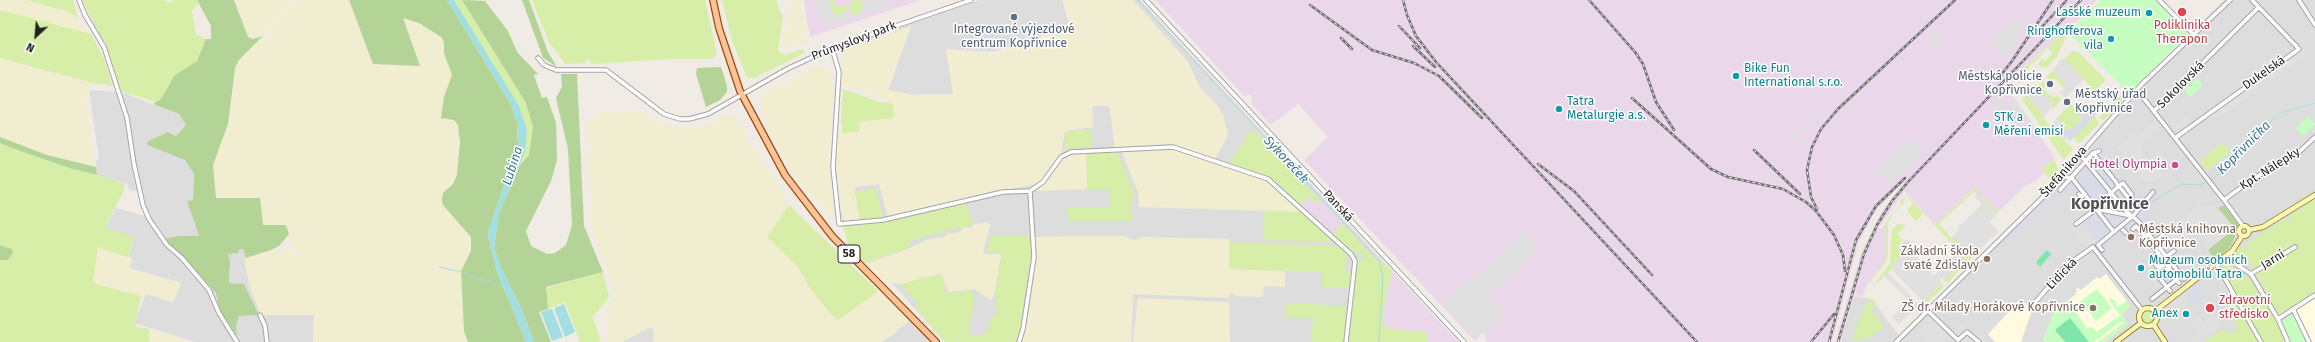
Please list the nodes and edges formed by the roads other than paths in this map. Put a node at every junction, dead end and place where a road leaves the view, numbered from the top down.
1 (79, 0) edge
2 (713, 0) edge
3 (971, 0) edge
4 (1146, 0) edge
5 (2159, 0) edge
6 (2230, 0) edge
7 (2252, 0) edge
8 (2300, 0) edge
9 (2259, 7) junction
10 (2315, 25) edge
11 (2193, 34) junction
12 (832, 48) junction
13 (538, 58) dead end
14 (2136, 90) junction
15 (742, 96) junction
16 (2154, 111) junction
17 (2315, 137) edge
18 (2175, 138) junction
19 (2099, 151) dead end
20 (2093, 153) junction
21 (2082, 157) dead end
22 (2086, 161) junction
23 (2106, 171) junction
24 (2099, 177) junction
25 (2071, 181) junction
26 (2060, 190) dead end
27 (1030, 191) junction
28 (2153, 192) dead end
29 (2111, 193) junction
30 (2079, 194) dead end
31 (2085, 194) junction
32 (2315, 195) edge
33 (2224, 200) junction
34 (2131, 201) dead end
35 (2096, 208) junction
36 (2138, 210) junction
37 (2133, 216) junction
38 (2076, 224) dead end
39 (2134, 225) junction
40 (2243, 226) junction
41 (2168, 230) dead end
42 (2249, 230) junction
43 (2114, 232) junction
44 (2149, 234) junction
45 (2242, 236) junction
46 (2154, 240) junction
47 (2148, 243) dead end
48 (2295, 246) dead end
49 (2102, 250) dead end
50 (2174, 250) dead end
51 (2166, 257) junction
52 (2225, 257) junction
53 (2216, 263) junction
54 (2156, 265) dead end
55 (2167, 265) junction
56 (2251, 274) junction
57 (2184, 280) dead end
58 (2168, 289) junction
59 (2315, 295) edge
60 (2152, 299) dead end
61 (2034, 304) dead end
62 (2293, 309) junction
63 (1927, 310) junction
64 (2142, 310) junction
65 (2154, 312) junction
66 (260, 315) dead end
67 (2278, 319) junction
68 (2141, 323) junction
69 (2153, 324) junction
70 (237, 342) edge
71 (267, 342) edge
72 (936, 342) edge
73 (1019, 342) edge
74 (1346, 342) edge
75 (1464, 342) edge
76 (1896, 342) edge
77 (1979, 342) edge
78 (2116, 342) edge
79 (2165, 342) edge
80 (2261, 342) edge
81 (2288, 342) edge
82 (2309, 342) edge

1 - 70 street
2 - 15 main road, 58
3 - 12 street, Průmyslový park
4 - 75 street, Panská
5 - 11 street
6 - 11 street, Štefánikova
7 - 9 street, Dukelská
8 - 10 street
9 - 16 street, Sokolovská
9 - 18 street, Dukelská
11 - 14 street, Štefánikova
12 - 15 street, Průmyslový park
12 - 27 street
13 - 15 street, Průmyslový park
14 - 16 street
14 - 63 street, Štefánikova
15 - 72 main road, 58
16 - 18 street
17 - 33 street, Kpt. Nálepky
18 - 33 street
19 - 20 street
20 - 22 street
20 - 23 street
21 - 22 street
22 - 24 street
22 - 25 street
23 - 24 street
23 - 29 street
24 - 29 street
25 - 26 street
25 - 31 street
27 - 73 street
27 - 74 street
28 - 36 street
29 - 35 street
29 - 37 street
30 - 31 street
31 - 35 street
32 - 42 main road
33 - 40 street
34 - 36 street
35 - 37 street
35 - 38 street
35 - 43 street
36 - 37 street
37 - 39 street
37 - 39 street
39 - 43 street
39 - 44 street
39 - 44 street
40 - 42 main road
40 - 45 main road
41 - 46 street
42 - 45 main road
43 - 49 street
44 - 46 street
45 - 52 main road
46 - 47 street
46 - 51 street
46 - 55 street
48 - 56 street, Jarní
50 - 51 street
51 - 55 street
52 - 53 main road
52 - 56 street
53 - 65 main road
53 - 80 street
54 - 55 street
55 - 57 street
55 - 58 street
55 - 58 street
56 - 67 street
58 - 60 street
59 - 62 street
61 - 64 street, Lidická
62 - 67 street
62 - 82 street
63 - 76 street, Štefánikova
63 - 77 street
64 - 65 main road
64 - 68 main road
65 - 69 main road
66 - 71 street
67 - 81 street
68 - 69 main road
68 - 78 main road
69 - 79 main road

